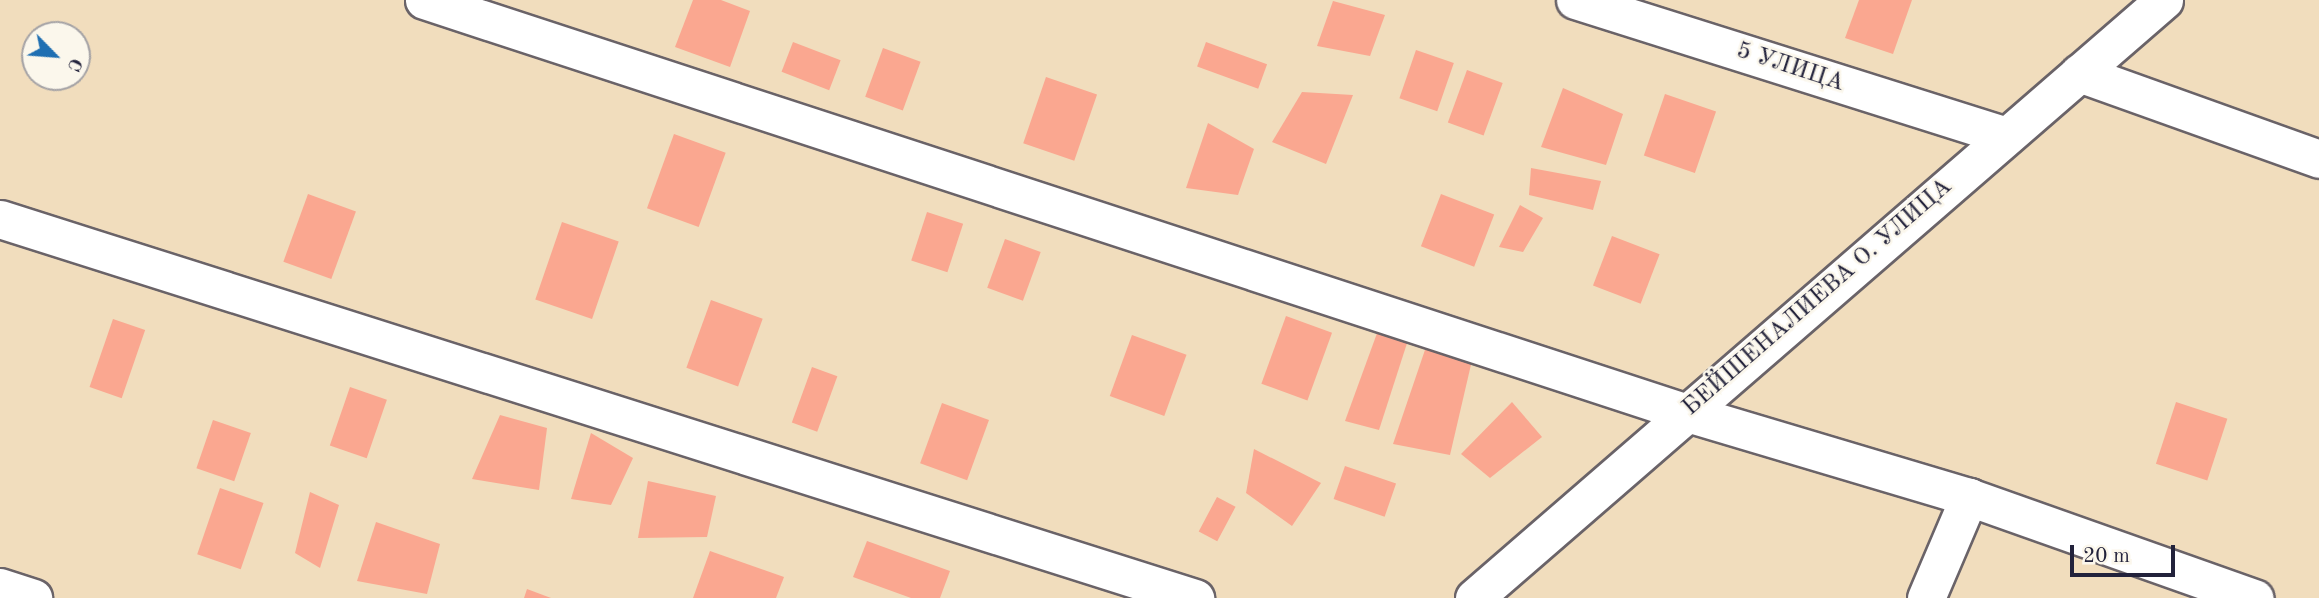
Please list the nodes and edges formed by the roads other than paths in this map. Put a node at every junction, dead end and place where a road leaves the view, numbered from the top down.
1 (424, 0) edge
2 (1574, 0) edge
3 (2164, 0) edge
4 (2079, 73) junction
5 (2006, 136) junction
6 (2319, 159) edge
7 (0, 219) edge
8 (1684, 412) junction
9 (1969, 497) junction
10 (0, 587) edge
11 (33, 598) edge
12 (1195, 598) edge
13 (1474, 598) edge
14 (1926, 598) edge
15 (2255, 598) edge

1 - 8 street
2 - 5 street, 5 УЛИЦА
3 - 4 street, БЕЙШЕНАЛИЕВА О. УЛИЦА
4 - 5 street, БЕЙШЕНАЛИЕВА О. УЛИЦА
4 - 6 street
5 - 8 street, БЕЙШЕНАЛИЕВА О. УЛИЦА
7 - 12 street
8 - 9 street
8 - 13 street, БЕЙШЕНАЛИЕВА О. УЛИЦА
9 - 14 street
9 - 15 street
10 - 11 street

